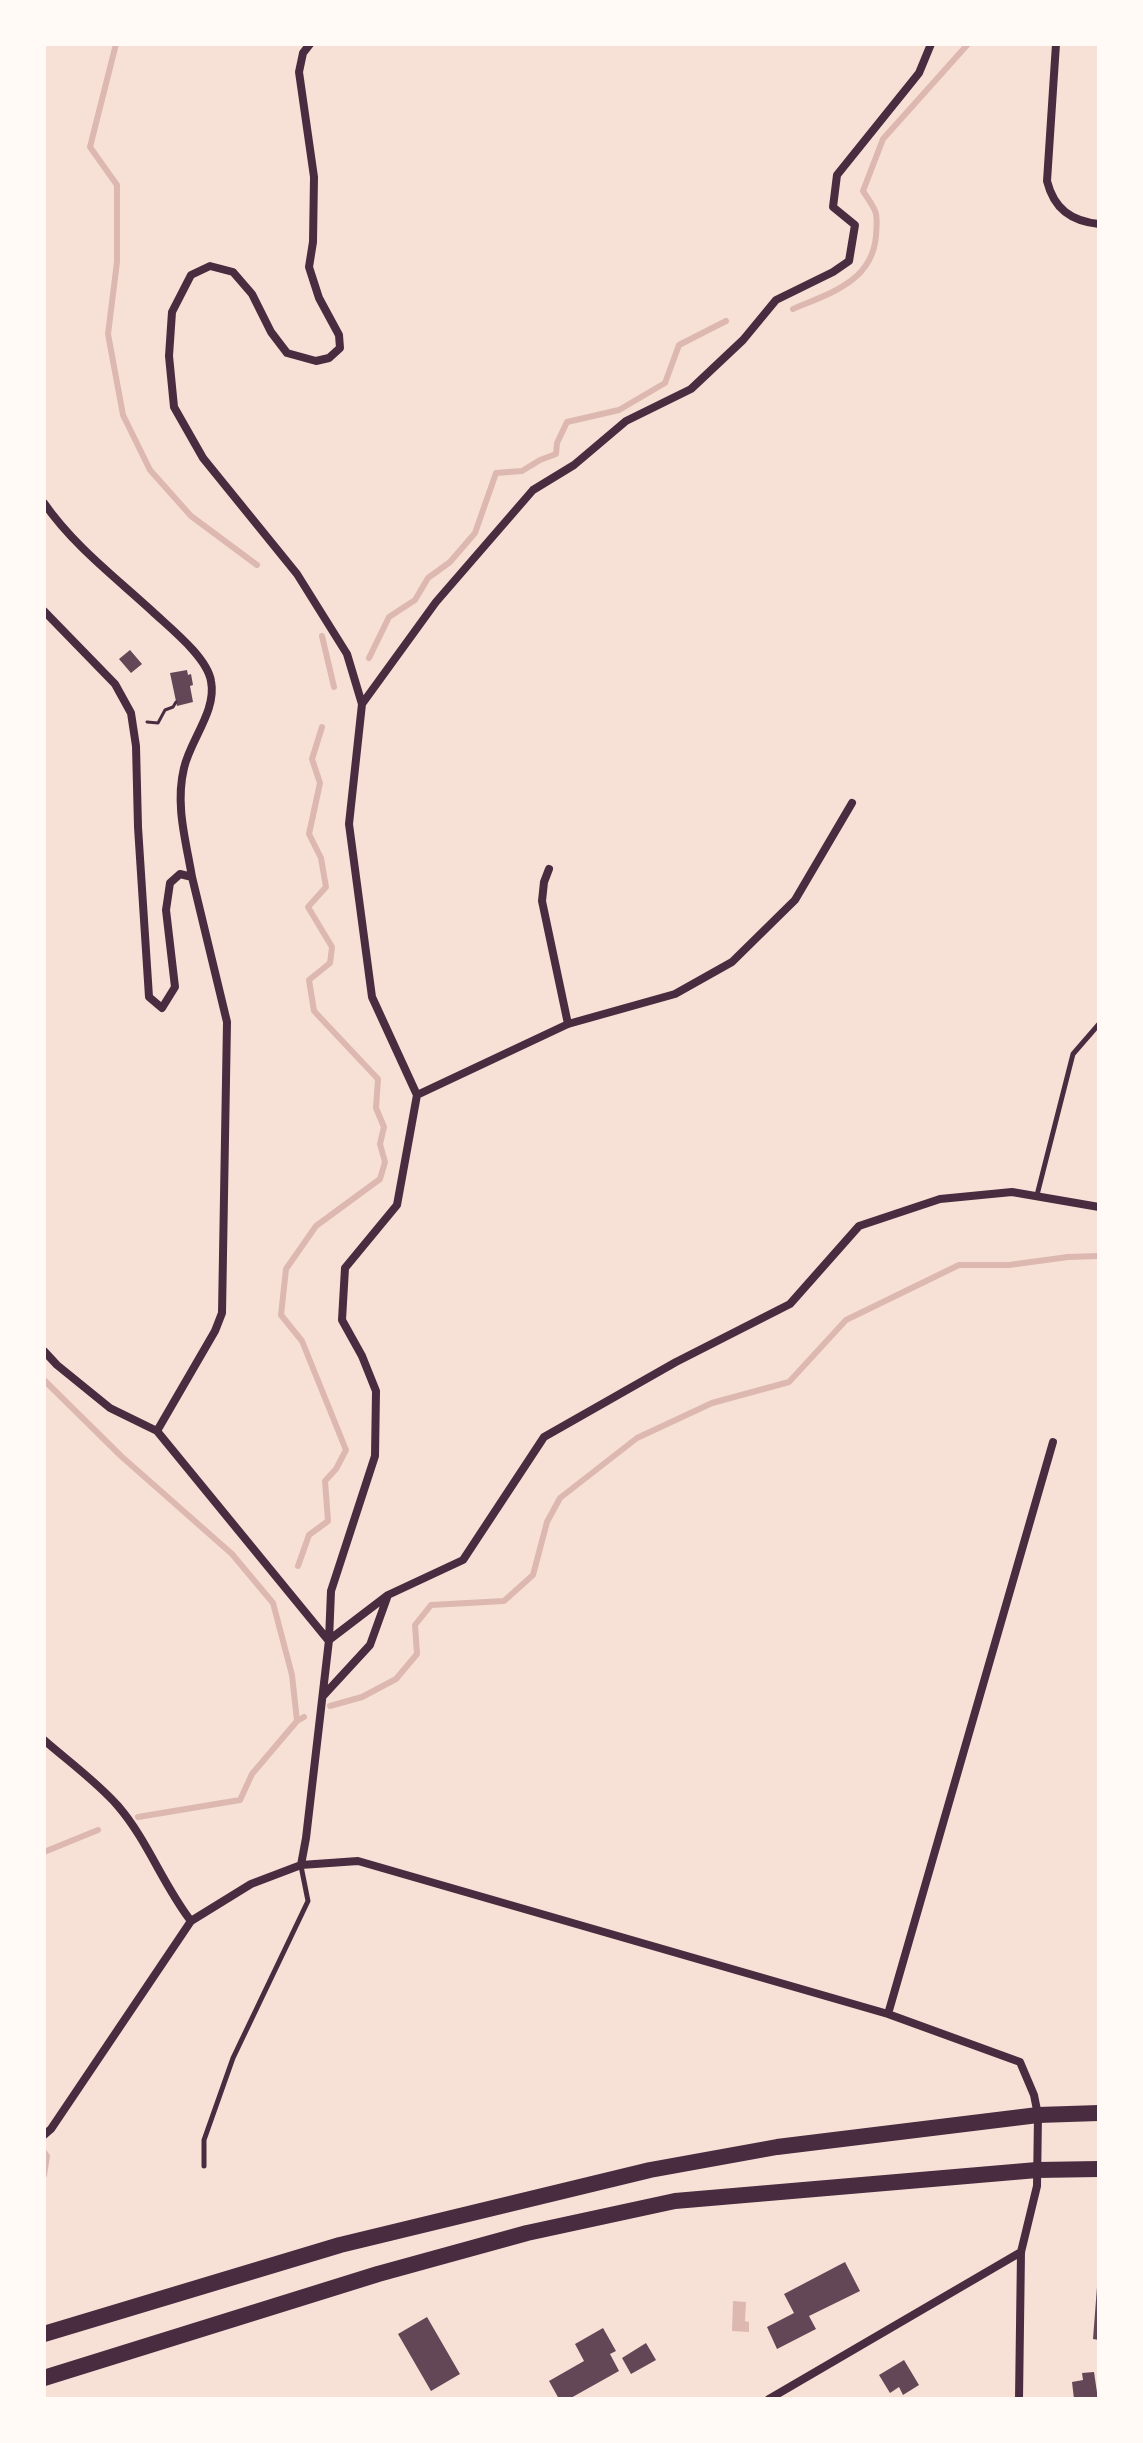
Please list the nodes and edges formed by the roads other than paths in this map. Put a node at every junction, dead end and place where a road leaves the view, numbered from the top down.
1 (310, 44) edge
2 (931, 44) edge
3 (1056, 44) edge
4 (1099, 224) edge
5 (44, 503) edge
6 (44, 611) edge
7 (362, 704) junction
8 (852, 803) dead end
9 (549, 869) dead end
10 (192, 877) junction
11 (568, 1024) junction
12 (1099, 1024) edge
13 (417, 1095) junction
14 (1037, 1196) junction
15 (1099, 1207) edge
16 (44, 1351) edge
17 (157, 1431) junction
18 (1053, 1442) dead end
19 (388, 1595) junction
20 (329, 1640) junction
21 (322, 1696) junction
22 (44, 1740) edge
23 (301, 1865) junction
24 (191, 1921) junction
25 (888, 2014) junction
26 (1099, 2113) edge
27 (1038, 2115) junction
28 (48, 2132) edge
29 (204, 2166) dead end
30 (1099, 2169) edge
31 (1037, 2170) junction
32 (1021, 2252) junction
33 (44, 2334) edge
34 (44, 2378) edge
35 (769, 2399) edge
36 (1019, 2399) edge

1 - 7 street
2 - 7 street
3 - 4 street
5 - 10 street
6 - 10 street
7 - 13 street
8 - 11 street
9 - 11 street
10 - 17 street
11 - 13 street
12 - 14 lane
13 - 20 street
14 - 15 street
14 - 19 street
16 - 17 street
17 - 20 street
18 - 25 street
19 - 20 street
19 - 21 street
20 - 21 street
21 - 23 street
22 - 24 street
23 - 24 street
23 - 25 street
23 - 29 lane
24 - 28 street
25 - 27 street
26 - 27 main road
27 - 31 street
27 - 33 main road
30 - 31 main road
31 - 32 street
31 - 34 main road
32 - 35 street
32 - 36 street

